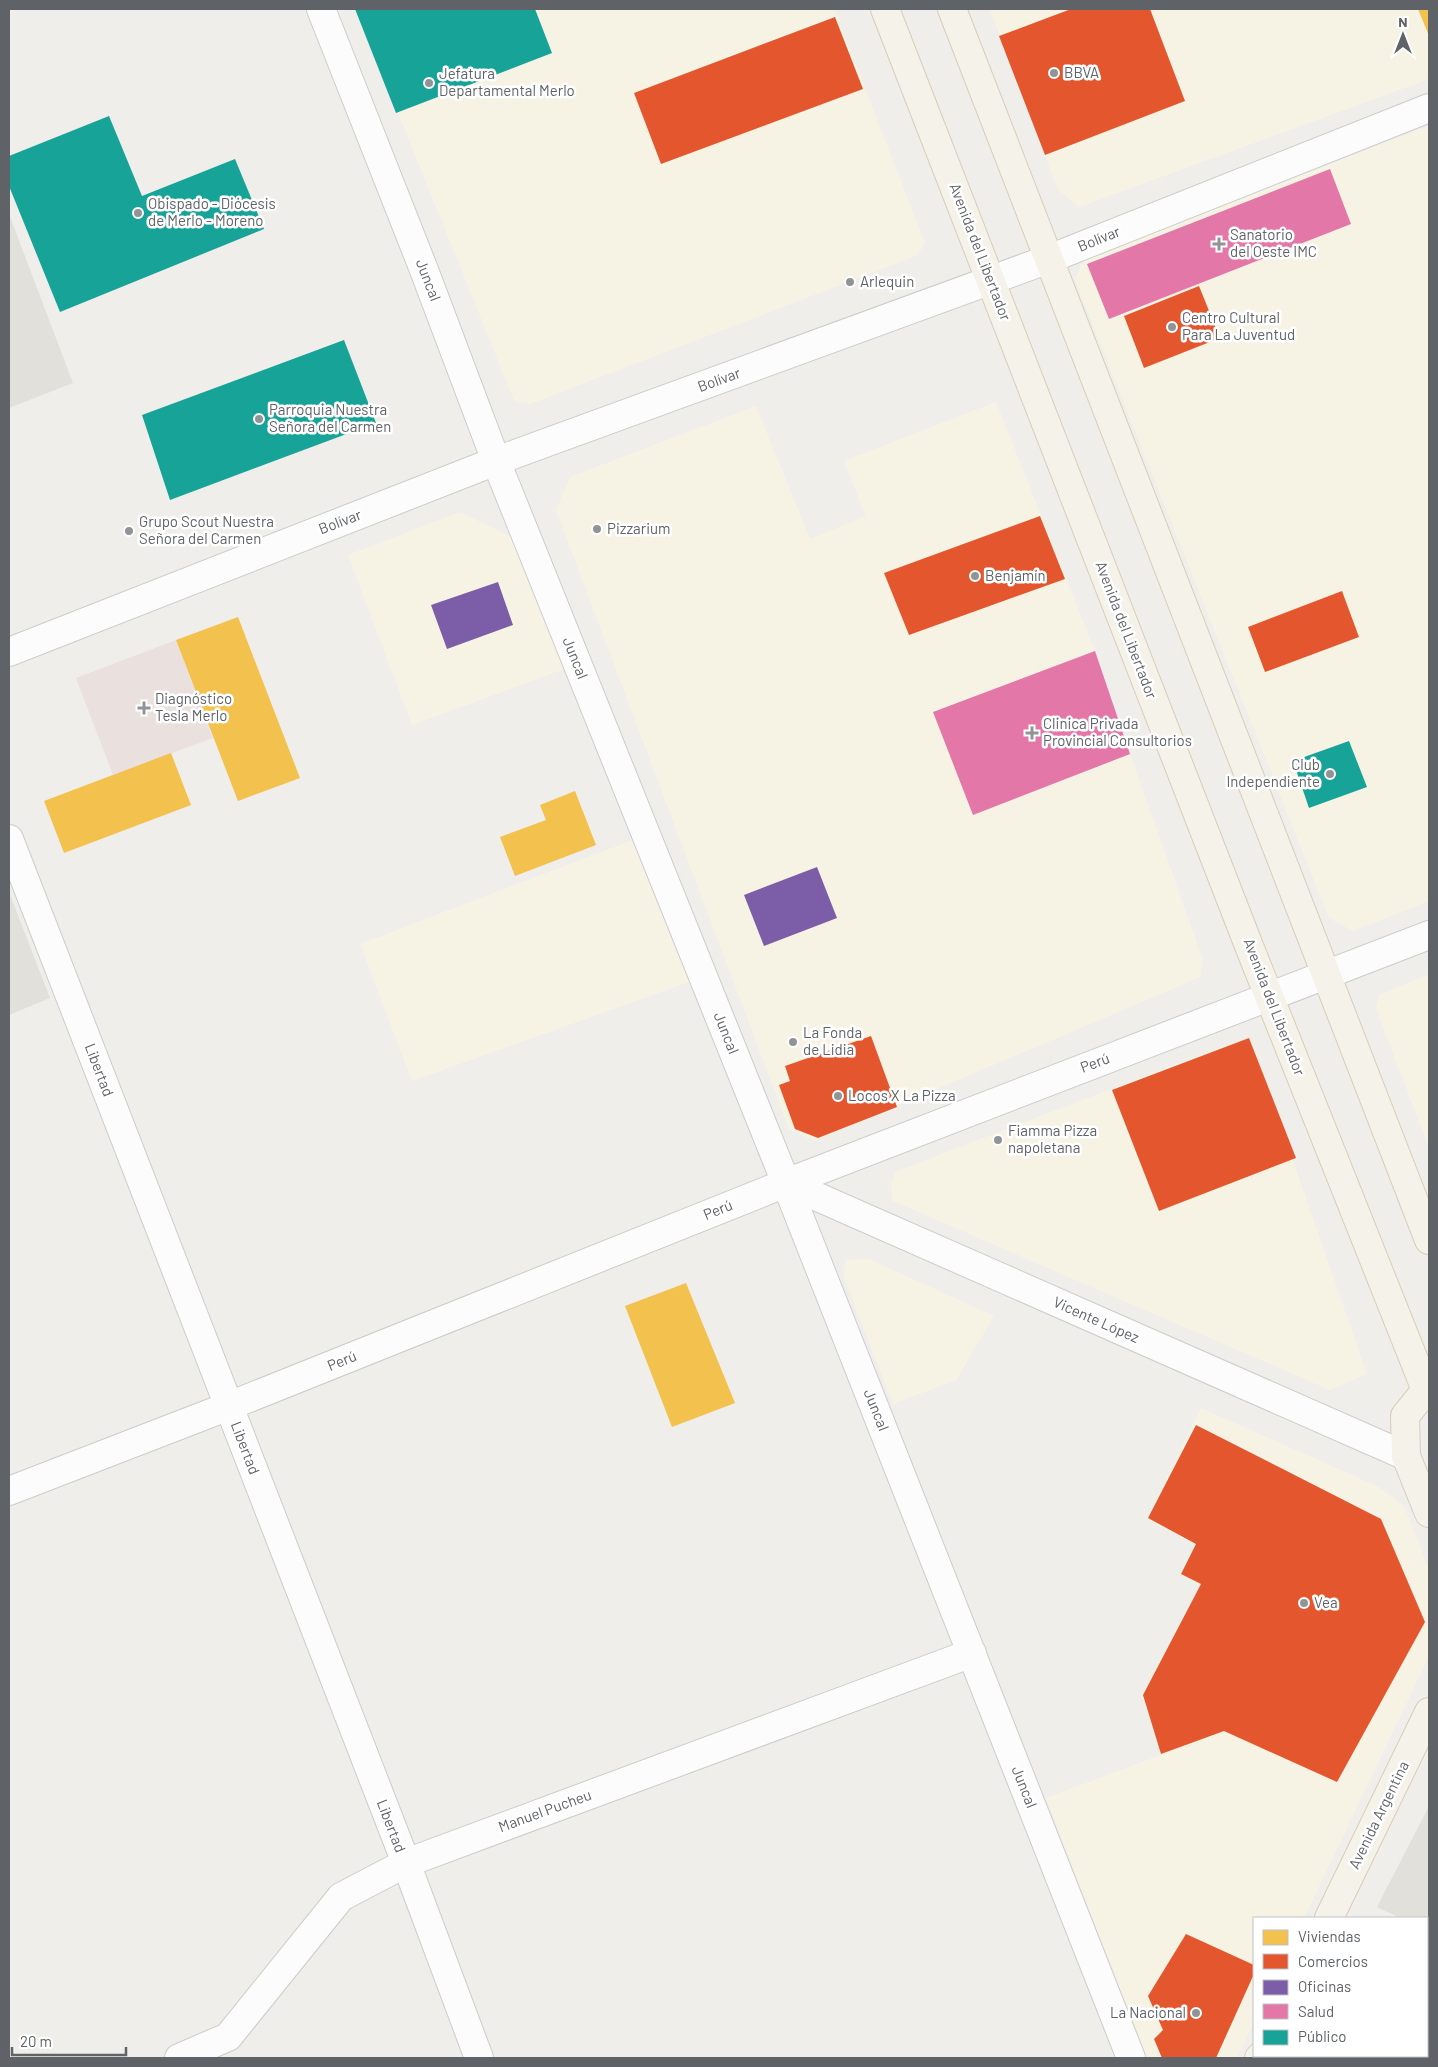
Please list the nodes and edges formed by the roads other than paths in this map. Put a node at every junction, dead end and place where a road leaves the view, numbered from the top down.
1 (321, 9) edge
2 (885, 9) edge
3 (952, 9) edge
4 (1429, 108) edge
5 (1049, 259) junction
6 (991, 281) junction
7 (496, 461) junction
8 (9, 652) edge
9 (9, 839) edge
10 (1429, 935) edge
11 (1326, 976) junction
12 (1269, 996) junction
13 (786, 1183) junction
14 (1429, 1240) edge
15 (1427, 1389) edge
16 (229, 1406) junction
17 (1406, 1456) junction
18 (9, 1491) edge
19 (1429, 1513) edge
20 (972, 1653) junction
21 (1429, 1712) edge
22 (406, 1863) junction
23 (1329, 1917) edge
24 (180, 2058) edge
25 (478, 2058) edge
26 (1131, 2058) edge

1 - 7 street, Juncal
2 - 6 main road, Avenida del Libertador
3 - 5 main road
4 - 5 street, Bolívar
5 - 6 street, Bolívar
5 - 11 main road
6 - 7 street, Bolívar
6 - 12 main road, Avenida del Libertador
7 - 8 street, Bolívar
7 - 13 street, Juncal
9 - 16 street, Libertad
10 - 11 street, Perú
11 - 12 street, Perú
11 - 14 main road
12 - 13 street, Perú
12 - 15 main road, Avenida del Libertador
13 - 16 street, Perú
13 - 17 street, Vicente López
13 - 20 street, Juncal
15 - 17 main road, Avenida del Libertador
16 - 18 street, Perú
16 - 22 street, Libertad
17 - 19 main road, Avenida del Libertador
20 - 22 street, Manuel Pucheu
20 - 26 street, Juncal
21 - 23 main road, Avenida Argentina
22 - 24 street, Manuel Pucheu
22 - 25 street, Libertad

